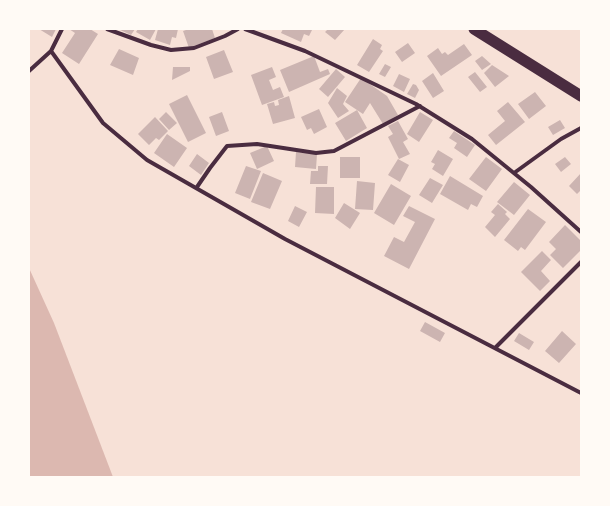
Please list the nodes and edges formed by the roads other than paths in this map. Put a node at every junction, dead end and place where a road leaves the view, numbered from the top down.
1 (62, 29) edge
2 (107, 29) edge
3 (238, 29) edge
4 (245, 29) edge
5 (474, 29) edge
6 (51, 51) junction
7 (29, 71) edge
8 (581, 96) edge
9 (420, 106) junction
10 (581, 128) edge
11 (514, 173) junction
12 (197, 187) junction
13 (581, 232) edge
14 (581, 262) edge
15 (495, 348) junction
16 (581, 393) edge

1 - 6 street
2 - 3 street
4 - 9 street
5 - 8 highway
6 - 7 street
6 - 12 street
9 - 11 street
9 - 12 street
10 - 11 street
11 - 13 street
12 - 15 street
14 - 15 street
15 - 16 street

